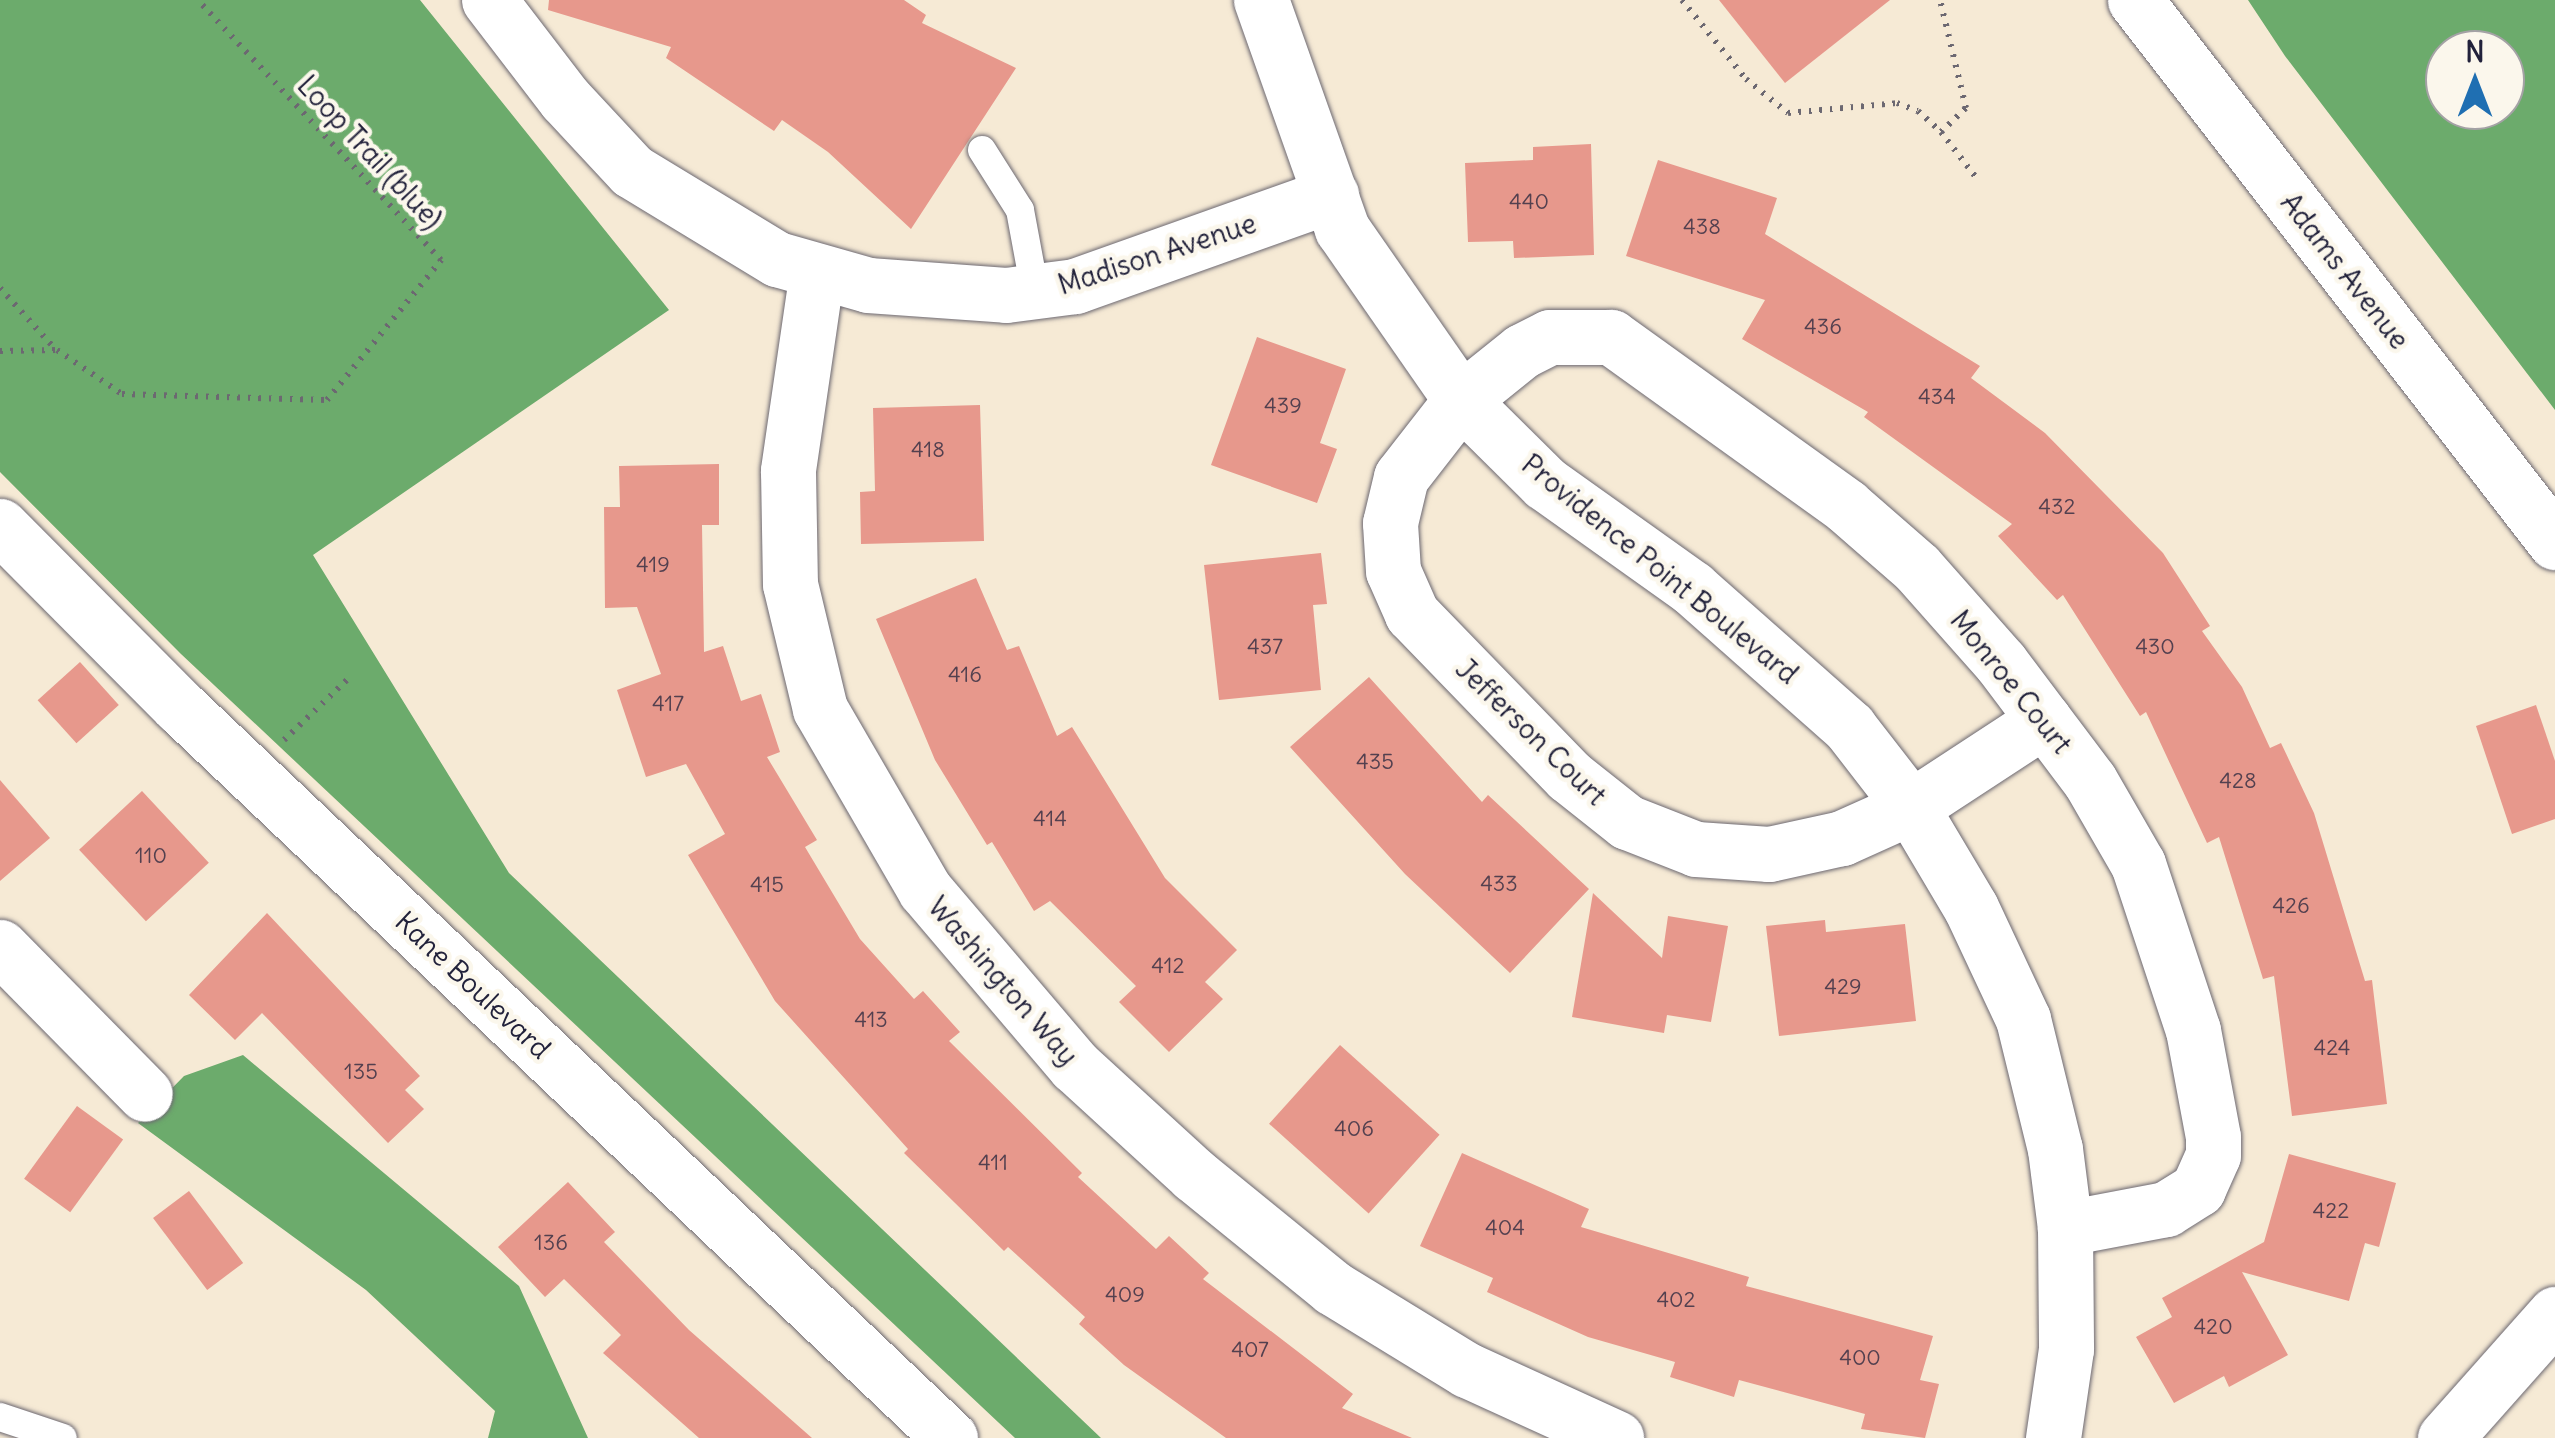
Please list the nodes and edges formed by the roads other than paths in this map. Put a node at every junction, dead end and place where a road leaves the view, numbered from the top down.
1 (489, 0) edge
2 (1261, 0) edge
3 (2135, 0) edge
4 (982, 150) dead end
5 (1330, 195) junction
6 (818, 271) junction
7 (1035, 291) junction
8 (1462, 400) junction
9 (0, 526) edge
10 (2555, 542) edge
11 (2044, 720) junction
12 (1911, 807) junction
13 (0, 947) edge
14 (146, 1094) dead end
15 (2065, 1228) junction
16 (2555, 1314) edge
17 (0, 1417) edge
18 (63, 1438) edge
19 (950, 1438) edge
20 (1616, 1438) edge
21 (2053, 1438) edge
22 (2446, 1438) edge

1 - 6 street, Madison Avenue
2 - 5 street, Providence Point Boulevard
3 - 10 street, Adams Avenue
4 - 7 lane
5 - 7 street, Madison Avenue
5 - 8 street, Providence Point Boulevard
6 - 7 street, Madison Avenue
6 - 20 street, Washington Way
8 - 11 street, Monroe Court
8 - 12 street, Providence Point Boulevard
8 - 12 street, Jefferson Court
9 - 19 street, Kane Boulevard
11 - 12 street, Jefferson Court
11 - 15 street, Monroe Court
12 - 15 street, Providence Point Boulevard
13 - 14 street
15 - 21 street, Providence Point Boulevard
16 - 22 street
17 - 18 lane

